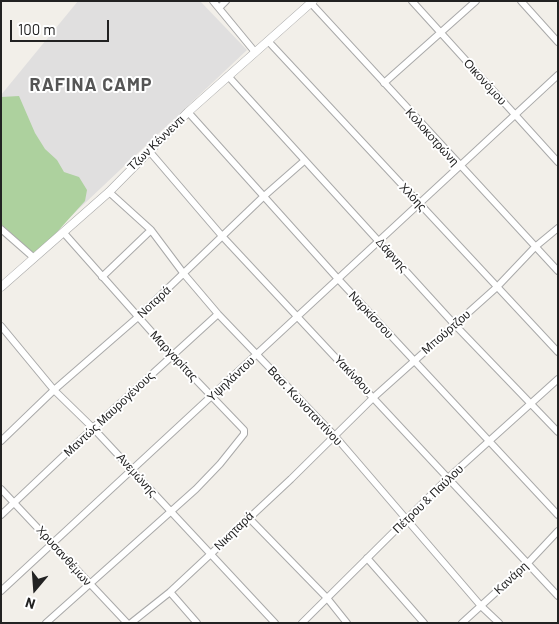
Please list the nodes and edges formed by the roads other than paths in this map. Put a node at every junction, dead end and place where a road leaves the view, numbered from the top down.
1 (213, 1) edge
2 (226, 1) edge
3 (412, 1) edge
4 (476, 1) edge
5 (521, 1) edge
6 (310, 2) edge
7 (219, 8) junction
8 (440, 33) junction
9 (268, 41) junction
10 (558, 42) edge
11 (255, 52) junction
12 (558, 75) edge
13 (228, 76) junction
14 (384, 83) junction
15 (188, 112) junction
16 (516, 116) junction
17 (150, 152) junction
18 (304, 161) junction
19 (558, 162) edge
20 (460, 168) junction
21 (108, 192) junction
22 (263, 196) junction
23 (420, 205) junction
24 (558, 228) edge
25 (1, 229) edge
26 (152, 230) junction
27 (63, 232) junction
28 (222, 236) junction
29 (380, 242) junction
30 (535, 247) junction
31 (33, 257) junction
32 (558, 271) edge
33 (184, 274) junction
34 (102, 277) junction
35 (339, 280) junction
36 (1, 286) edge
37 (497, 287) junction
38 (218, 314) junction
39 (299, 316) junction
40 (138, 317) junction
41 (455, 325) junction
42 (1, 326) edge
43 (558, 352) edge
44 (257, 355) junction
45 (173, 356) junction
46 (414, 360) junction
47 (558, 379) edge
48 (54, 390) junction
49 (212, 396) junction
50 (374, 397) junction
51 (532, 403) junction
52 (93, 428) junction
53 (558, 432) edge
54 (334, 435) junction
55 (1, 441) edge
56 (490, 442) junction
57 (132, 470) junction
58 (448, 479) junction
59 (1, 490) edge
60 (14, 504) junction
61 (170, 511) junction
62 (558, 514) edge
63 (1, 515) edge
64 (248, 517) junction
65 (406, 520) junction
66 (558, 531) edge
67 (53, 543) junction
68 (210, 554) junction
69 (367, 558) junction
70 (526, 564) junction
71 (89, 584) junction
72 (1, 591) edge
73 (170, 592) junction
74 (558, 596) edge
75 (327, 598) junction
76 (481, 606) junction
77 (46, 623) edge
78 (127, 623) edge
79 (131, 623) edge
80 (197, 623) edge
81 (275, 623) edge
82 (302, 623) edge
83 (347, 623) edge
84 (424, 623) edge
85 (462, 623) edge
86 (499, 623) edge

1 - 7 street
2 - 7 street
3 - 8 street, Οικονόμου
4 - 8 street
5 - 10 street
6 - 9 street, Τζων Κέννεντι
6 - 14 street, Κολοκοτρώνη
7 - 11 street
8 - 14 street
8 - 16 street, Οικονόμου
9 - 11 street, Τζων Κέννεντι
9 - 23 street, Χλόης
11 - 13 street, Τζων Κέννεντι
12 - 16 street, Υψηλάντου
13 - 15 street, Τζων Κέννεντι
13 - 18 street, Δάφνης
14 - 20 street, Κολοκοτρώνη
15 - 17 street, Τζων Κέννεντι
15 - 22 street, Ναρκίσσου
16 - 19 street, Οικονόμου
16 - 20 street, Υψηλάντου
17 - 21 street, Τζων Κέννεντι
17 - 28 street, Υακίνθου
18 - 22 street, Νοταρά
18 - 29 street, Δάφνης
20 - 23 street, Υψηλάντου
20 - 30 street, Κολοκοτρώνη
21 - 26 street, Βασ. Κωνσταντίνου
21 - 27 street, Τζων Κέννεντι
22 - 28 street, Νοταρά
22 - 35 street, Ναρκίσσου
23 - 29 street, Υψηλάντου
23 - 37 street, Χλόης
24 - 30 street, Μπούρτζου
25 - 31 street
26 - 33 street, Βασ. Κωνσταντίνου
26 - 34 street
27 - 31 street, Τζων Κέννεντι
27 - 34 street, Μαργαρίτας
28 - 33 street, Νοταρά
28 - 39 street, Υακίνθου
29 - 35 street, Υψηλάντου
29 - 41 street, Δάφνης
30 - 32 street, Κολοκοτρώνη
30 - 37 street, Μπούρτζου
31 - 36 street, Τζων Κέννεντι
33 - 38 street, Βασ. Κωνσταντίνου
33 - 40 street, Νοταρά
34 - 40 street, Μαργαρίτας
35 - 39 street, Υψηλάντου
35 - 46 street, Ναρκίσσου
37 - 41 street, Μπούρτζου
37 - 43 street, Χλόης
38 - 44 street, Βασ. Κωνσταντίνου
38 - 45 street, Μαντώς Μαυρογένους
39 - 44 street, Υψηλάντου
39 - 50 street, Υακίνθου
40 - 45 street, Μαργαρίτας
40 - 48 street, Νοταρά
41 - 46 street, Μπούρτζου
41 - 51 street, Δάφνης
42 - 48 street, Ανεμώνης
44 - 49 street, Υψηλάντου
44 - 54 street, Βασ. Κωνσταντίνου
45 - 49 street, Μαργαρίτας
45 - 52 street, Μαντώς Μαυρογένους
46 - 50 street, Μπούρτζου
46 - 56 street, Ναρκίσσου
47 - 51 street, Πέτρου & Παύλου
48 - 52 street, Ανεμώνης
48 - 55 street, Νοταρά
49 - 57 street, Υψηλάντου
49 - 61 street, Μαργαρίτας
50 - 54 street, Μπούρτζου
50 - 58 street, Υακίνθου
51 - 53 street, Δάφνης
51 - 56 street, Πέτρου & Παύλου
52 - 57 street, Ανεμώνης
52 - 60 street, Μαντώς Μαυρογένους
54 - 64 street, Νικηταρά
54 - 65 street, Βασ. Κωνσταντίνου
56 - 58 street, Πέτρου & Παύλου
56 - 62 street, Ναρκίσσου
57 - 61 street, Ανεμώνης
57 - 67 street, Υψηλάντου
58 - 65 street, Πέτρου & Παύλου
58 - 70 street, Υακίνθου
59 - 60 street, Χρυσανθέμων
60 - 63 street, Μαντώς Μαυρογένους
60 - 67 street, Χρυσανθέμων
61 - 68 street, Ανεμώνης
61 - 71 street
64 - 68 street, Νικηταρά
64 - 75 street
65 - 69 street, Πέτρου & Παύλου
65 - 76 street, Βασ. Κωνσταντίνου
66 - 70 street, Κανάρη
67 - 71 street, Χρυσανθέμων
67 - 72 street, Υψηλάντου
68 - 73 street, Νικηταρά
68 - 81 street, Ανεμώνης
69 - 75 street, Πέτρου & Παύλου
69 - 84 street
70 - 74 street, Υακίνθου
70 - 76 street, Κανάρη
71 - 77 street
71 - 78 street, Χρυσανθέμων
73 - 79 street, Νικηταρά
73 - 80 street
75 - 82 street, Πέτρου & Παύλου
75 - 83 street
76 - 85 street, Κανάρη
76 - 86 street, Βασ. Κωνσταντίνου

